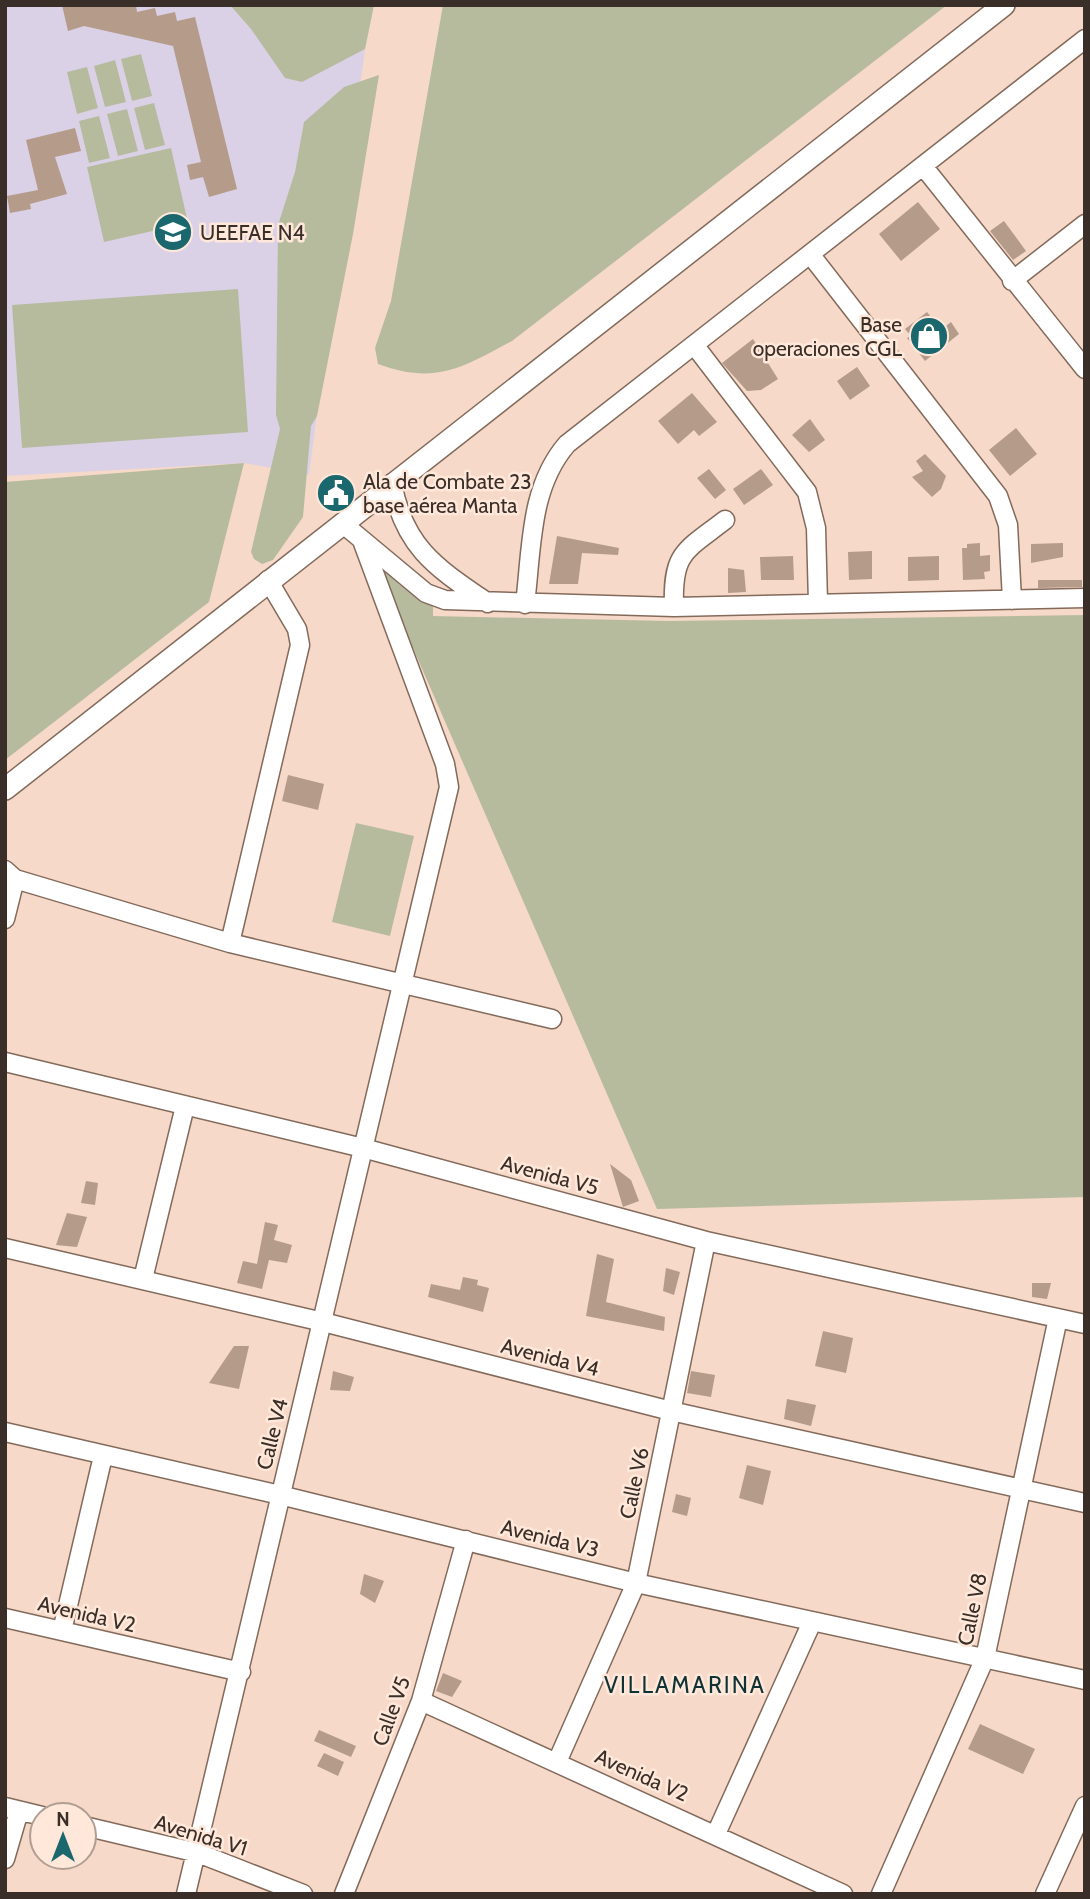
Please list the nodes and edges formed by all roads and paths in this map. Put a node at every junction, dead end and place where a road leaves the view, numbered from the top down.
1 (1004, 5) edge
2 (1085, 39) edge
3 (923, 166) junction
4 (1085, 224) edge
5 (810, 254) junction
6 (1013, 281) junction
7 (695, 346) junction
8 (1085, 369) edge
9 (392, 483) junction
10 (725, 520) dead end
11 (342, 523) junction
12 (363, 542) junction
13 (268, 580) junction
14 (1085, 598) edge
15 (1013, 600) junction
16 (488, 603) junction
17 (818, 603) junction
18 (525, 604) junction
19 (674, 607) junction
20 (5, 789) edge
21 (10, 874) edge
22 (5, 919) edge
23 (230, 943) junction
24 (401, 986) junction
25 (552, 1019) dead end
26 (5, 1062) edge
27 (184, 1106) junction
28 (363, 1148) junction
29 (706, 1241) junction
30 (5, 1248) edge
31 (143, 1279) junction
32 (1058, 1318) junction
33 (323, 1322) junction
34 (1085, 1324) edge
35 (671, 1411) junction
36 (5, 1432) edge
37 (103, 1456) junction
38 (1019, 1489) junction
39 (280, 1494) junction
40 (1085, 1503) edge
41 (466, 1540) junction
42 (636, 1583) junction
43 (5, 1618) edge
44 (812, 1622) junction
45 (62, 1631) junction
46 (985, 1658) junction
47 (241, 1672) junction
48 (1085, 1680) edge
49 (421, 1702) junction
50 (557, 1762) junction
51 (1085, 1806) edge
52 (12, 1809) edge
53 (98, 1829) edge
54 (716, 1834) junction
55 (198, 1853) junction
56 (5, 1859) edge
57 (186, 1894) edge
58 (303, 1894) edge
59 (344, 1894) edge
60 (843, 1894) edge
61 (881, 1894) edge
62 (1045, 1894) edge

1 - 9 street
2 - 3 street
3 - 5 street
3 - 6 street
4 - 6 street
5 - 7 street
5 - 15 street
6 - 8 street
7 - 17 street
7 - 18 street
9 - 11 street
9 - 16 street
10 - 19 street
11 - 12 street
11 - 13 street
12 - 16 street
12 - 24 street, Calle V4
13 - 20 street
13 - 23 street
14 - 15 street
15 - 17 street
16 - 18 street
17 - 19 street
18 - 19 street
21 - 22 street
21 - 23 street
23 - 24 street
24 - 25 street
24 - 28 street, Calle V4
26 - 27 street, Avenida V5
27 - 28 street, Avenida V5
27 - 31 street
28 - 29 street, Avenida V5
28 - 33 street, Calle V4
29 - 32 street, Avenida V5
29 - 35 street, Calle V6
30 - 31 street, Avenida V4
31 - 33 street, Avenida V4
32 - 34 street, Avenida V5
32 - 38 street, Calle V8
33 - 35 street, Avenida V4
33 - 39 street, Calle V4
35 - 38 street, Avenida V4
35 - 42 street, Calle V6
36 - 37 street, Avenida V3
37 - 39 street, Avenida V3
37 - 45 street
38 - 40 street, Avenida V4
38 - 46 street, Calle V8
39 - 41 street, Avenida V3
39 - 47 street, Calle V4
41 - 42 street, Avenida V3
41 - 49 street, Calle V5
42 - 44 street, Avenida V3
42 - 50 street, Calle V6
43 - 45 street, Avenida V2
44 - 46 street, Avenida V3
44 - 54 street
45 - 47 street, Avenida V2
46 - 48 street, Avenida V3
46 - 61 street, Calle V8
47 - 55 street, Calle V4
49 - 50 street, Avenida V2
49 - 59 street, Calle V5
50 - 54 street, Avenida V2
51 - 62 street
52 - 56 street
53 - 55 street, Avenida V1
54 - 60 street, Avenida V2
55 - 57 street, Calle V4
55 - 58 street, Avenida V1

